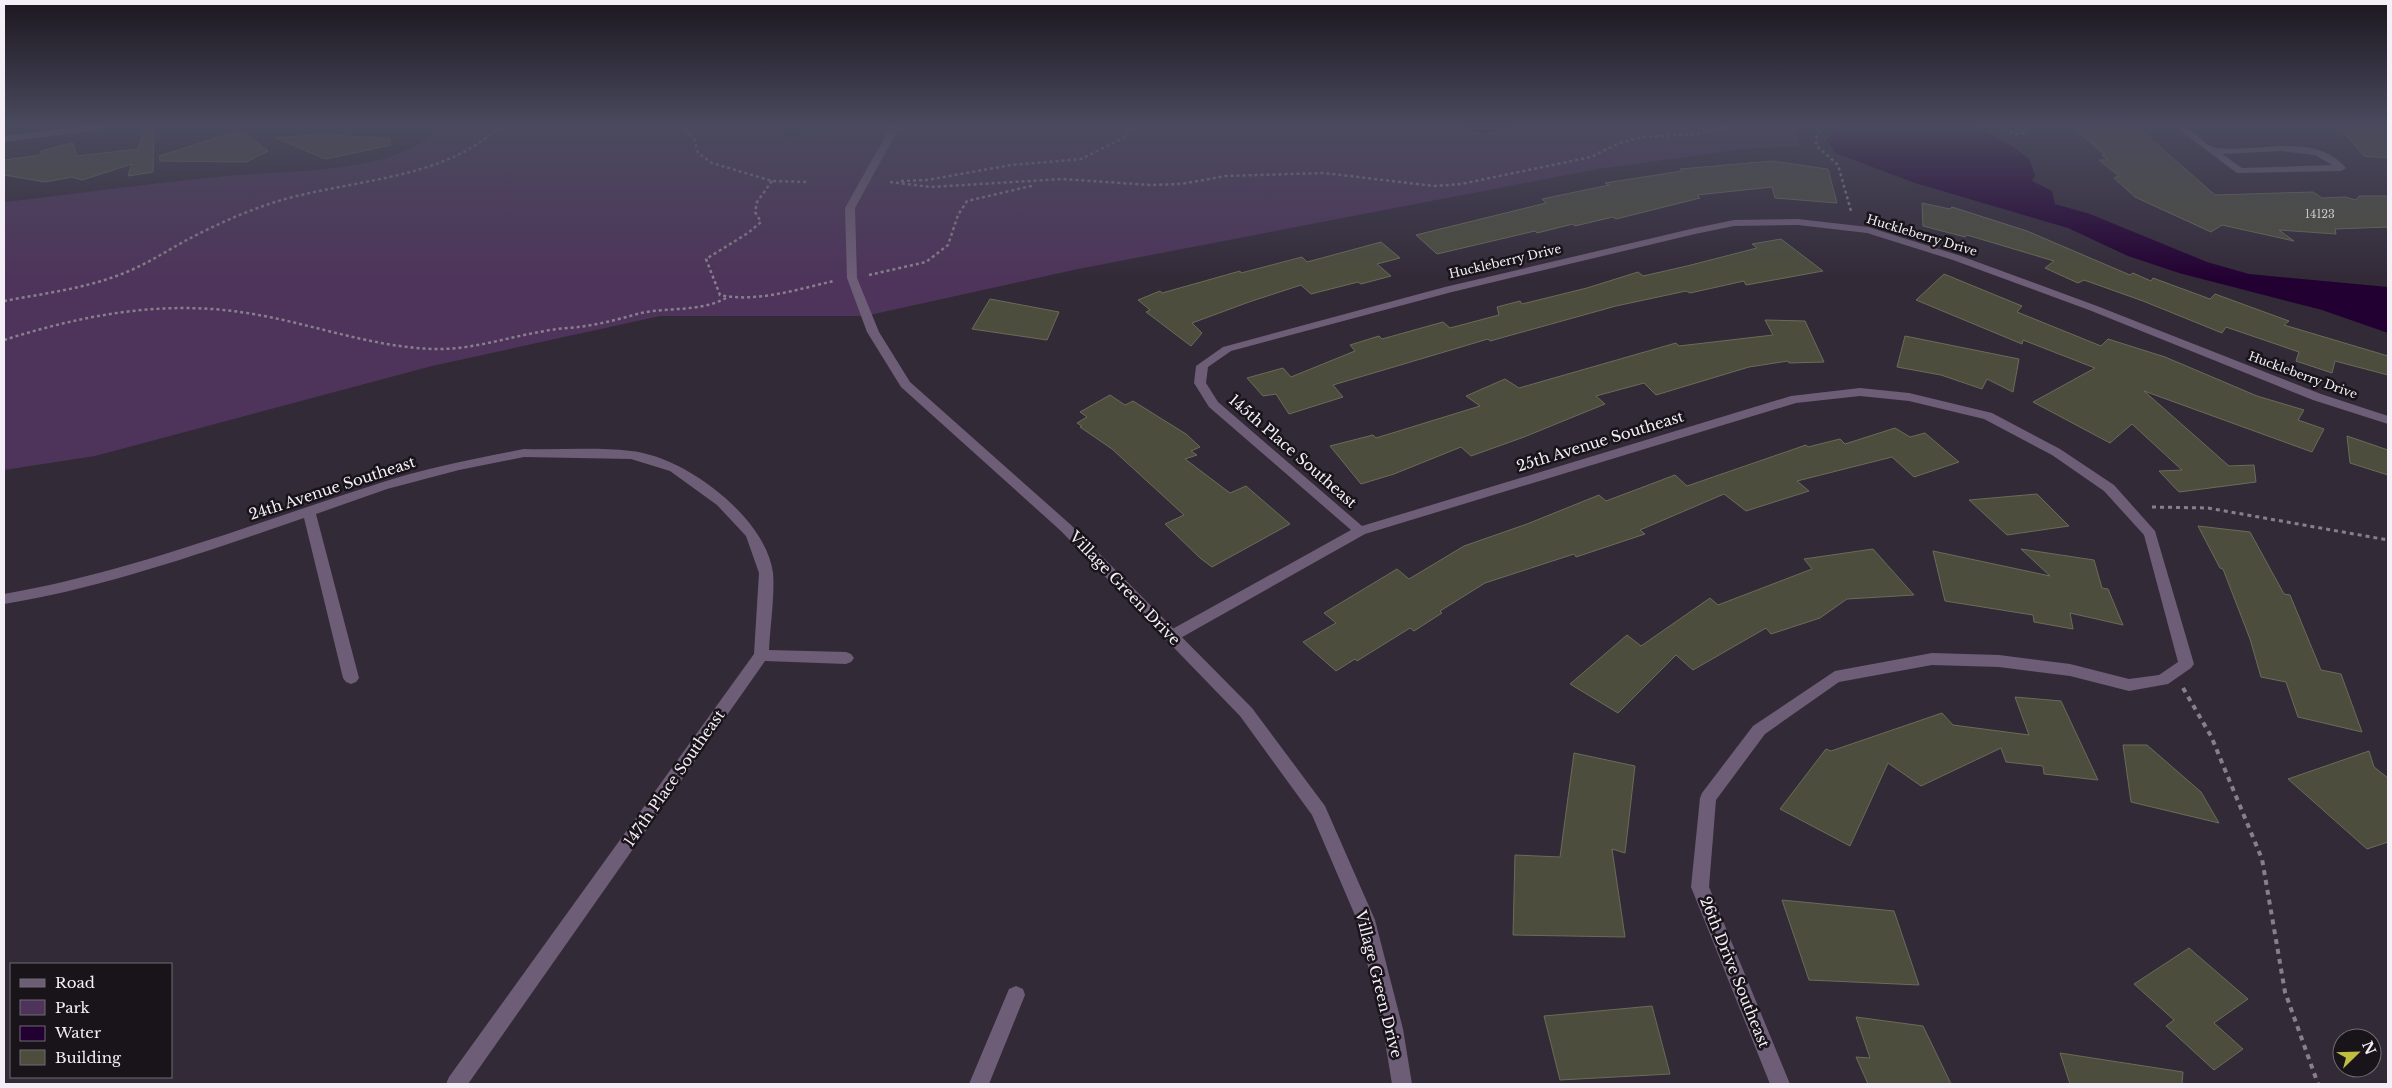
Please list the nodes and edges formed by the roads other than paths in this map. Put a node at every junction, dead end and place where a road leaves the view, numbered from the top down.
1 (868, 177) edge
2 (1202, 366) joint
3 (2388, 420) edge
4 (309, 512) junction
5 (1360, 531) junction
6 (4, 599) edge
7 (1172, 636) junction
8 (760, 655) junction
9 (846, 658) dead end
10 (2169, 676) joint
11 (351, 678) dead end
12 (1016, 994) dead end
13 (456, 1084) edge
14 (979, 1084) edge
15 (1402, 1084) edge
16 (1780, 1084) edge

1 - 7 street, Village Green Drive
2 - 3 street, Huckleberry Drive
2 - 5 street, 145th Place Southeast
4 - 6 street, 24th Avenue Southeast
4 - 8 street, 24th Avenue Southeast
4 - 11 street
5 - 7 street, 25th Avenue Southeast
5 - 10 street, 25th Avenue Southeast
7 - 15 street, Village Green Drive
8 - 9 street
8 - 13 street, 147th Place Southeast
10 - 16 street, 26th Drive Southeast
12 - 14 street

